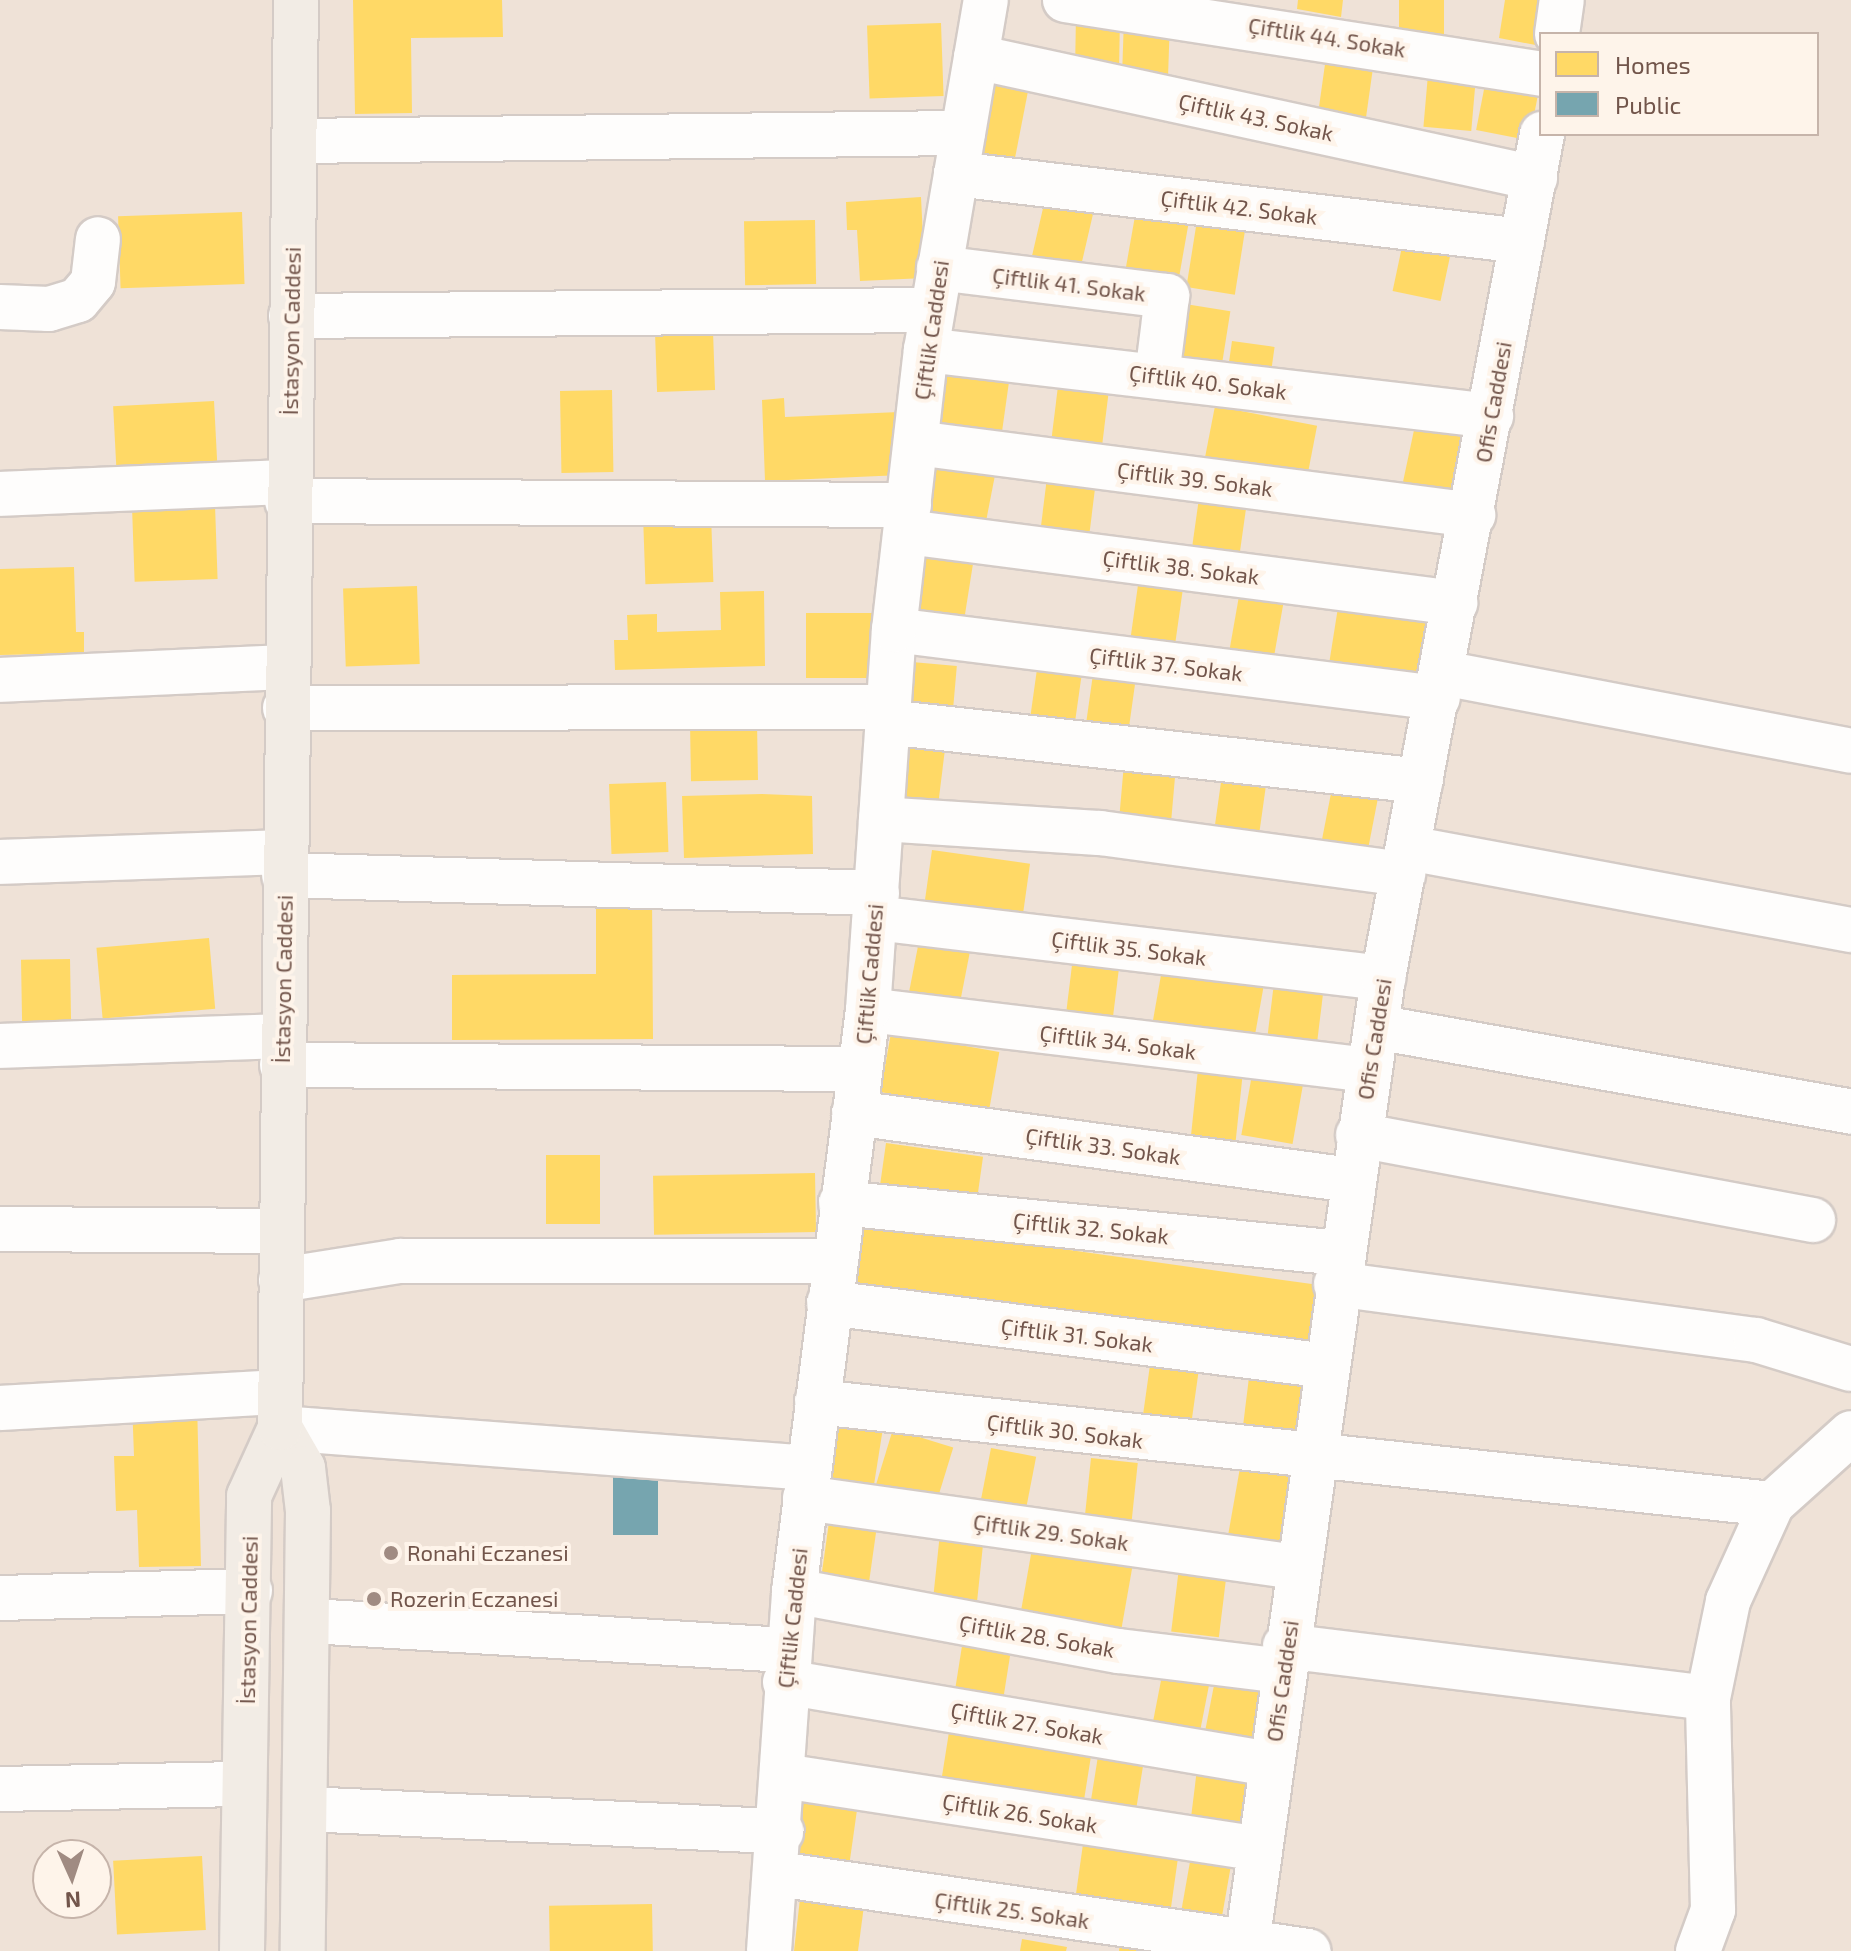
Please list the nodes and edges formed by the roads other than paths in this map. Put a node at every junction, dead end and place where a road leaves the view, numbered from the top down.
1 (296, 0) edge
2 (986, 0) edge
3 (1065, 0) edge
4 (1562, 0) edge
5 (1557, 32) edge
6 (976, 57) junction
7 (1539, 74) edge
8 (1542, 136) edge
9 (296, 141) junction
10 (960, 153) junction
11 (1535, 178) junction
12 (98, 239) dead end
13 (1522, 241) junction
14 (0, 307) edge
15 (933, 309) junction
16 (291, 316) junction
17 (1157, 376) junction
18 (1491, 416) junction
19 (916, 443) junction
20 (287, 492) junction
21 (0, 494) edge
22 (1473, 515) junction
23 (908, 518) junction
24 (1455, 603) junction
25 (894, 630) junction
26 (0, 680) edge
27 (1441, 685) junction
28 (286, 688) junction
29 (887, 715) junction
30 (1851, 751) edge
31 (1421, 781) junction
32 (881, 819) junction
33 (1406, 861) junction
34 (0, 862) edge
35 (284, 863) junction
36 (876, 906) junction
37 (1851, 930) edge
38 (1383, 978) junction
39 (868, 1010) junction
40 (1376, 1027) junction
41 (0, 1046) edge
42 (282, 1050) junction
43 (860, 1069) junction
44 (1369, 1070) junction
45 (1851, 1112) edge
46 (854, 1113) junction
47 (1358, 1135) junction
48 (1351, 1180) junction
49 (841, 1203) junction
50 (1813, 1220) dead end
51 (0, 1229) edge
52 (281, 1231) junction
53 (1338, 1268) junction
54 (281, 1280) junction
55 (832, 1282) junction
56 (1325, 1366) junction
57 (1851, 1369) edge
58 (817, 1402) junction
59 (0, 1408) edge
60 (280, 1410) junction
61 (1851, 1433) edge
62 (1312, 1459) junction
63 (807, 1483) junction
64 (1772, 1504) junction
65 (1298, 1567) junction
66 (250, 1591) junction
67 (794, 1591) junction
68 (0, 1598) edge
69 (311, 1621) junction
70 (1284, 1658) junction
71 (786, 1666) junction
72 (1708, 1698) junction
73 (1270, 1764) junction
74 (783, 1776) junction
75 (244, 1784) junction
76 (0, 1789) edge
77 (306, 1809) junction
78 (781, 1831) junction
79 (1258, 1849) junction
80 (777, 1874) junction
81 (1247, 1947) edge
82 (242, 1951) edge
83 (303, 1951) edge
84 (769, 1951) edge
85 (1308, 1951) edge
86 (1698, 1951) edge

1 - 9 main road, İstasyon Caddesi
2 - 6 street, Çiftlik Caddesi
3 - 7 street, Çiftlik 44. Sokak
4 - 5 street
6 - 10 street, Çiftlik Caddesi
6 - 11 street, Çiftlik 43. Sokak
8 - 11 street, Ofis Caddesi
9 - 10 street, Çiftlik 42. Sokak
9 - 16 main road, İstasyon Caddesi
10 - 13 street, Çiftlik 42. Sokak
10 - 15 street, Çiftlik Caddesi
11 - 13 street, Ofis Caddesi
12 - 14 street
13 - 18 street, Ofis Caddesi
15 - 16 street
15 - 17 street, Çiftlik 40. Sokak
15 - 17 street, Çiftlik 41. Sokak
15 - 19 street, Çiftlik Caddesi
16 - 20 main road, İstasyon Caddesi
17 - 18 street, Çiftlik 40. Sokak
18 - 22 street, Ofis Caddesi
19 - 22 street, Çiftlik 39. Sokak
19 - 23 street, Çiftlik Caddesi
20 - 21 street, Çiftlik 38. Sokak
20 - 23 street, Çiftlik 38. Sokak
20 - 28 main road, İstasyon Caddesi
22 - 24 street, Ofis Caddesi
23 - 24 street, Çiftlik 38. Sokak
23 - 25 street, Çiftlik Caddesi
24 - 27 street, Ofis Caddesi
25 - 27 street, Çiftlik 37. Sokak
25 - 29 street, Çiftlik Caddesi
26 - 28 street
27 - 30 street, Çiftlik 37. Sokak
27 - 31 street, Ofis Caddesi
28 - 29 street
28 - 35 main road, İstasyon Caddesi
29 - 31 street
29 - 32 street, Çiftlik Caddesi
31 - 33 street, Ofis Caddesi
32 - 33 street
32 - 36 street, Çiftlik Caddesi
33 - 37 street
33 - 38 street, Ofis Caddesi
34 - 35 street, Çiftlik 35. Sokak
35 - 36 street, Çiftlik 35. Sokak
35 - 42 main road, İstasyon Caddesi
36 - 38 street, Çiftlik 35. Sokak
36 - 39 street, Çiftlik Caddesi
38 - 40 street, Ofis Caddesi
39 - 43 street, Çiftlik Caddesi
39 - 44 street, Çiftlik 34. Sokak
40 - 44 street, Ofis Caddesi
40 - 45 street
41 - 42 street
42 - 43 street
42 - 52 main road, İstasyon Caddesi
43 - 46 street, Çiftlik Caddesi
44 - 47 street, Ofis Caddesi
46 - 48 street, Çiftlik 33. Sokak
46 - 49 street, Çiftlik Caddesi
47 - 48 street, Ofis Caddesi
47 - 50 street
48 - 53 street, Ofis Caddesi
49 - 53 street, Çiftlik 32. Sokak
49 - 55 street, Çiftlik Caddesi
51 - 52 street
52 - 54 main road, İstasyon Caddesi
53 - 56 street, Ofis Caddesi
53 - 57 street, Çiftlik 32. Sokak
54 - 55 street, Çiftlik 31. Sokak
54 - 60 main road, İstasyon Caddesi
55 - 56 street, Çiftlik 31. Sokak
55 - 58 street, Çiftlik Caddesi
56 - 62 street, Ofis Caddesi
58 - 62 street, Çiftlik 30. Sokak
58 - 63 street, Çiftlik Caddesi
59 - 60 street, Çiftlik 29. Sokak
60 - 63 street, Çiftlik 29. Sokak
60 - 66 main road, İstasyon Caddesi
60 - 69 main road
61 - 64 street
62 - 64 street, Çiftlik 30. Sokak
62 - 65 street, Ofis Caddesi
63 - 65 street, Çiftlik 29. Sokak
63 - 67 street, Çiftlik Caddesi
64 - 72 street
65 - 70 street, Ofis Caddesi
66 - 68 street
66 - 75 main road, İstasyon Caddesi
67 - 70 street, Çiftlik 28. Sokak
67 - 71 street, Çiftlik Caddesi
69 - 71 street, Çiftlik 27. Sokak
69 - 77 main road
70 - 72 street, Çiftlik 28. Sokak
70 - 73 street, Ofis Caddesi
71 - 73 street, Çiftlik 27. Sokak
71 - 74 street, Çiftlik Caddesi
72 - 86 street
73 - 79 street, Ofis Caddesi
74 - 78 street, Çiftlik Caddesi
74 - 79 street, Çiftlik 26. Sokak
75 - 76 street
75 - 82 main road, İstasyon Caddesi
77 - 78 street
77 - 83 main road
78 - 80 street, Çiftlik Caddesi
79 - 81 street, Ofis Caddesi
80 - 81 street, Çiftlik 25. Sokak
80 - 84 street, Çiftlik Caddesi
81 - 85 street, Çiftlik 25. Sokak

